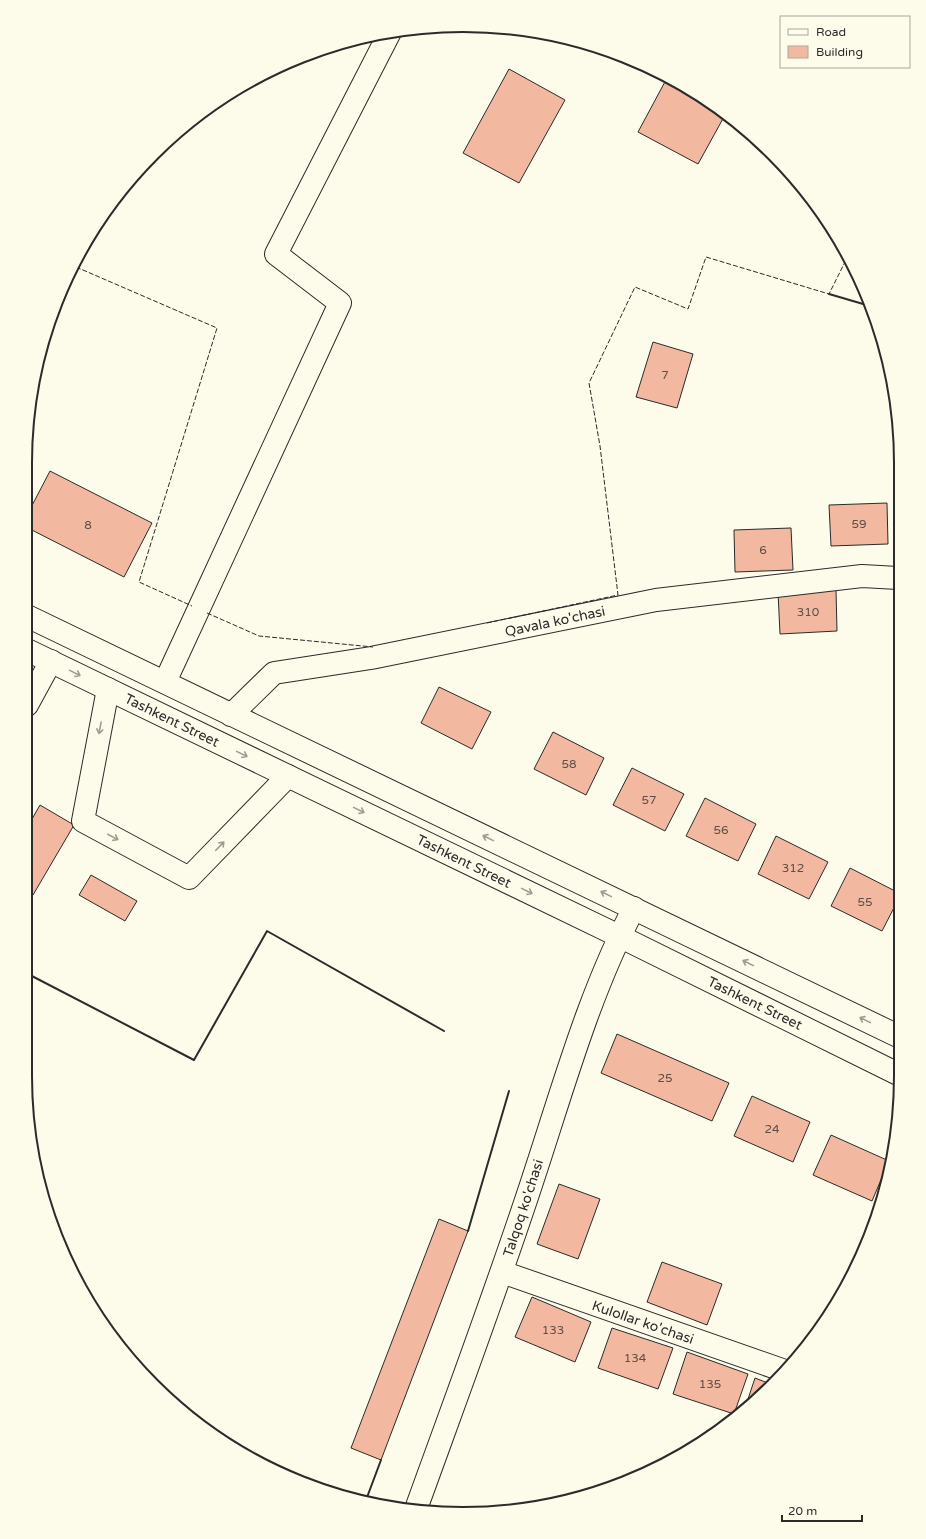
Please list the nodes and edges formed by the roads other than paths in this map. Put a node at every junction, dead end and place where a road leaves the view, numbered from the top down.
1 (386, 39) edge
2 (894, 578) edge
3 (32, 618) edge
4 (32, 652) edge
5 (50, 661) junction
6 (164, 682) junction
7 (108, 689) junction
8 (32, 695) edge
9 (231, 715) junction
10 (288, 776) junction
11 (634, 908) junction
12 (619, 936) junction
13 (894, 1034) edge
14 (894, 1071) edge
15 (502, 1272) junction
16 (779, 1369) edge
17 (418, 1504) edge

1 - 6 main road
2 - 9 main road, Qavala ko'chasi
3 - 6 main road
4 - 5 main road, Tashkent Street
5 -> 7 main road, Tashkent Street
5 - 8 main road
6 - 9 main road
7 -> 10 main road, Tashkent Street
7 -> 10 main road
11 -> 9 main road
10 -> 12 main road, Tashkent Street
11 - 12 main road, Talqoq ko'chasi
13 -> 11 main road
12 - 14 main road, Tashkent Street
12 - 15 main road, Talqoq ko'chasi
15 - 16 main road, Kulollar ko'chasi
15 - 17 main road, Talqoq ko'chasi

